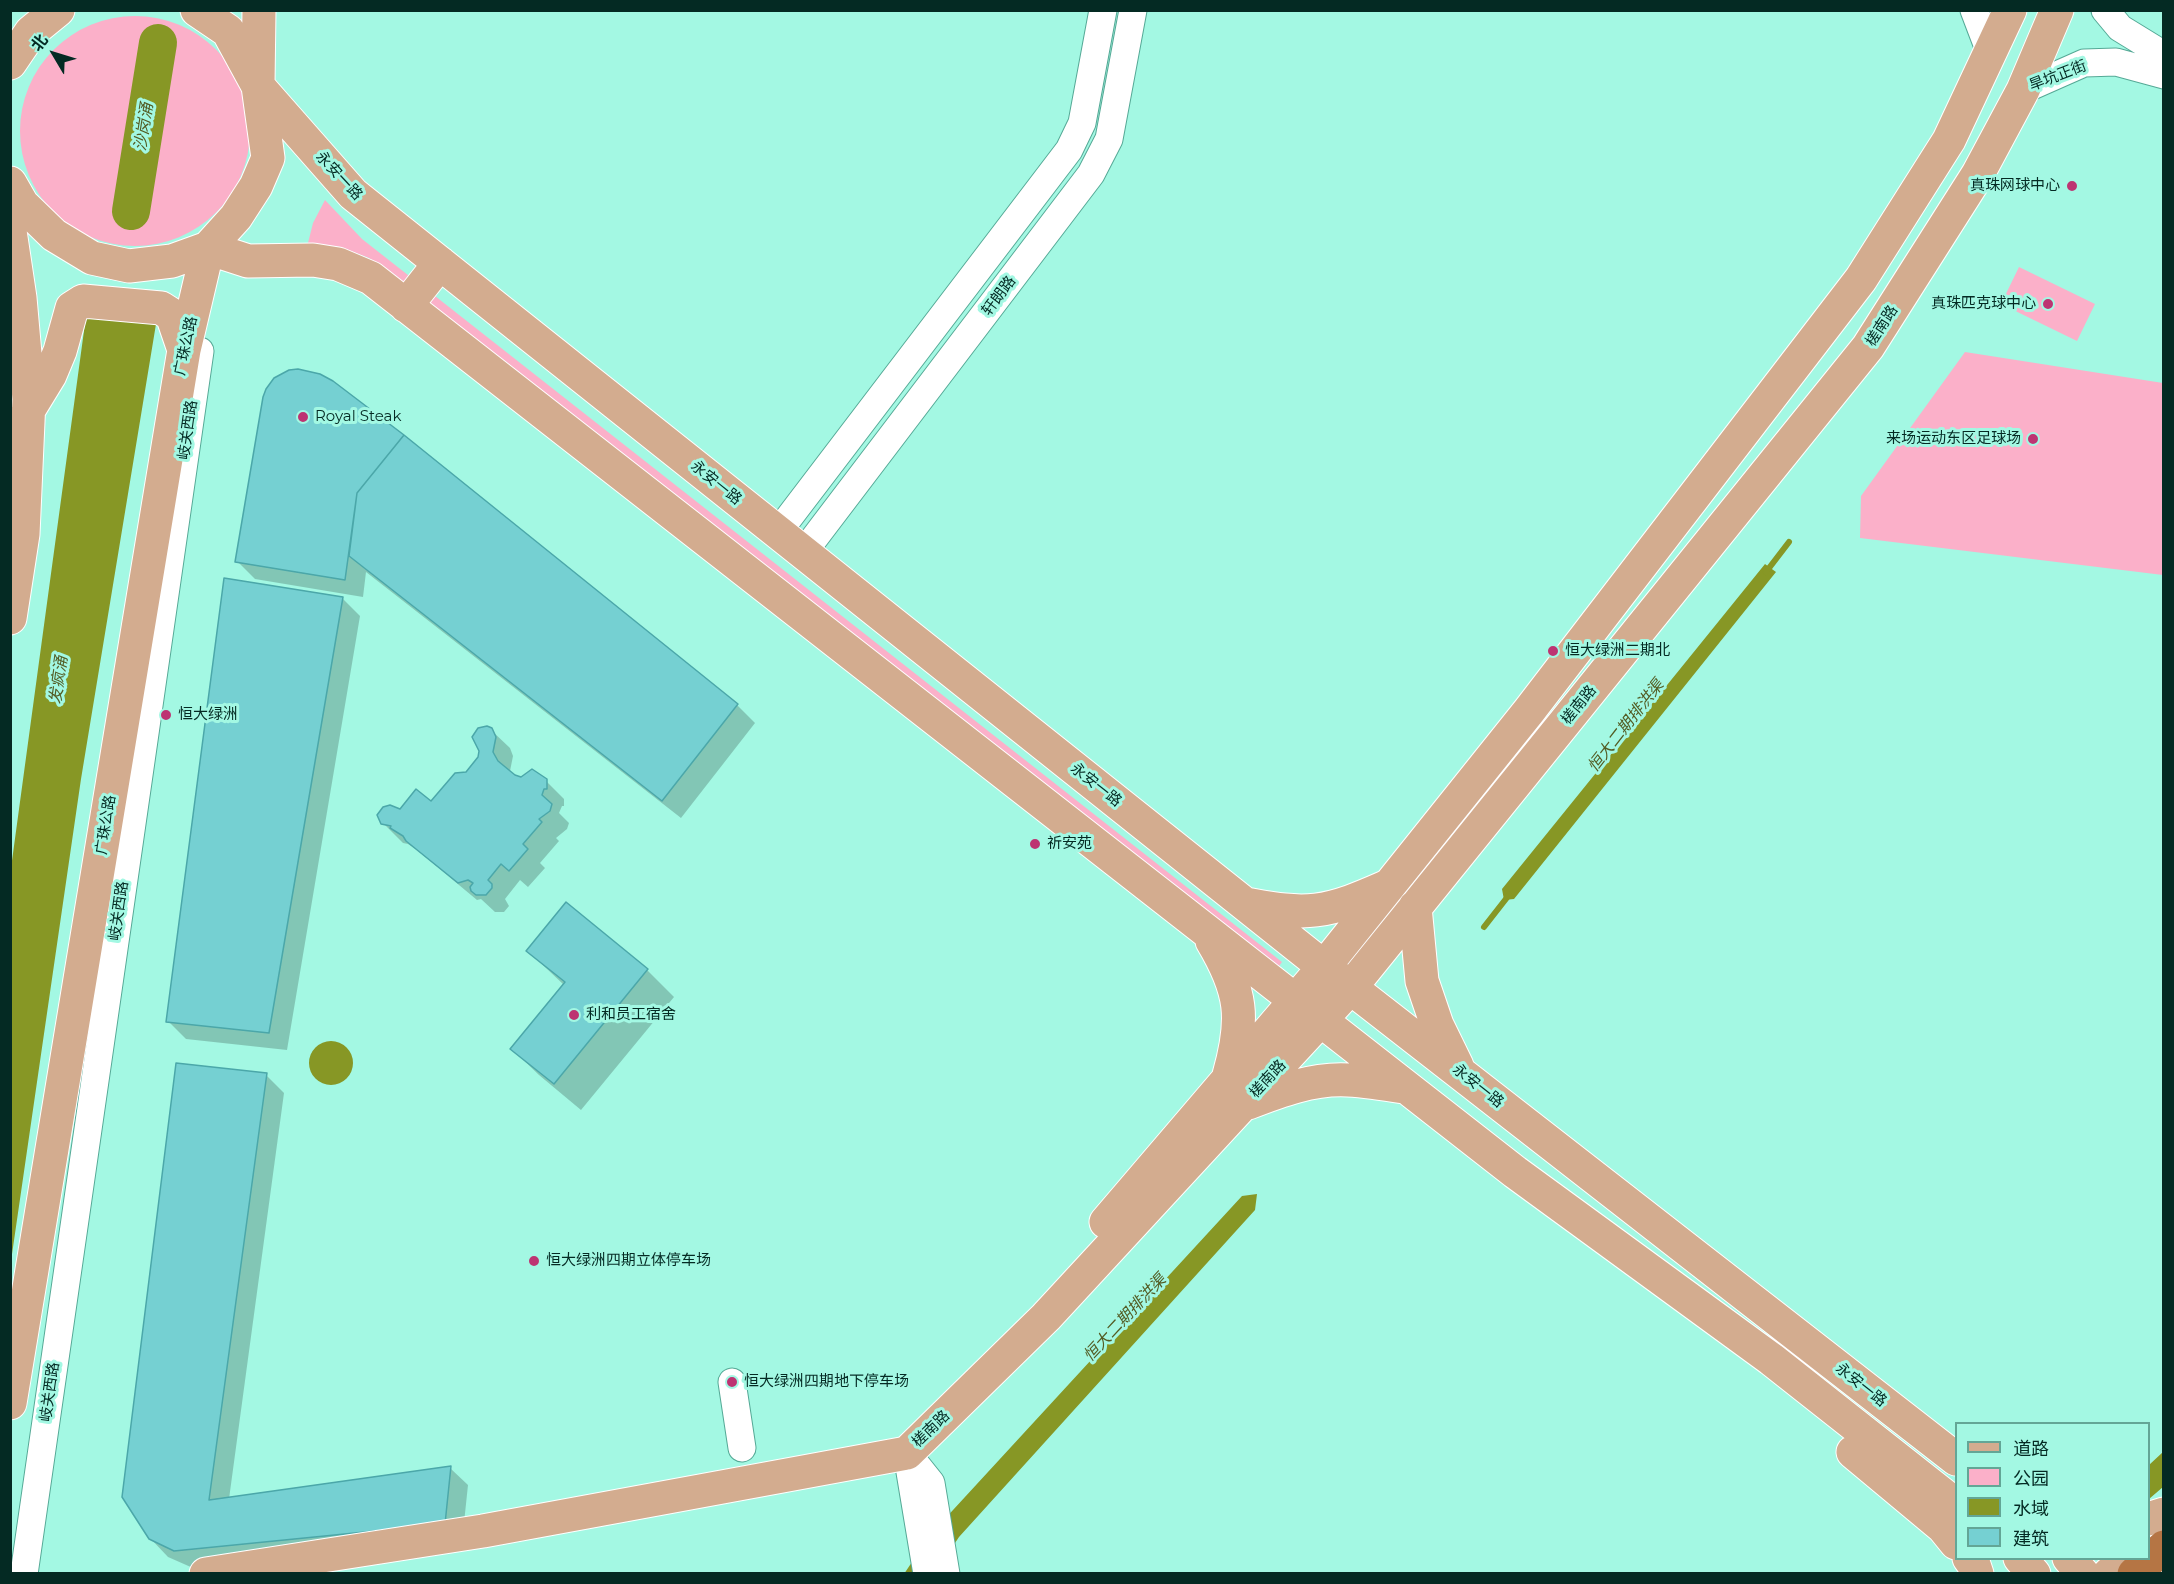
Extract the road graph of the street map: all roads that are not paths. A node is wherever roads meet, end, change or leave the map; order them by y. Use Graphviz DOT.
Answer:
graph roads {
  1 [pos="58,10"];
  2 [pos="197,10"];
  3 [pos="259,10"];
  4 [pos="1102,10"];
  5 [pos="1133,10"];
  6 [pos="1974,10"];
  7 [pos="2010,10"];
  8 [pos="2056,10"];
  9 [pos="2105,10"];
  10 [pos="1990,52"];
  11 [pos="2163,56"];
  12 [pos="10,63"];
  13 [pos="2163,75"];
  14 [pos="258,86"];
  15 [pos="2023,90"];
  16 [pos="10,183"];
  17 [pos="10,231"];
  18 [pos="208,248"];
  19 [pos="440,263"];
  20 [pos="406,306"];
  21 [pos="184,350"];
  22 [pos="1798,361"];
  23 [pos="1834,390"];
  24 [pos="28,411"];
  25 [pos="778,532"];
  26 [pos="803,553"];
  27 [pos="10,618"];
  28 [pos="1389,885"];
  29 [pos="1245,904"];
  30 [pos="1415,908"];
  31 [pos="1206,932"];
  32 [pos="1324,967"];
  33 [pos="1351,987"];
  34 [pos="1296,1001"];
  35 [pos="1321,1021"];
  36 [pos="1460,1072"];
  37 [pos="1404,1087"];
  38 [pos="1235,1093"];
  39 [pos="1515,1172"];
  40 [pos="1624,1200"];
  41 [pos="732,1382"];
  42 [pos="10,1403"];
  43 [pos="1955,1430"];
  44 [pos="742,1448"];
  45 [pos="907,1453"];
  46 [pos="1955,1459"];
  47 [pos="1955,1503"];
  48 [pos="2163,1529"];
  49 [pos="2150,1539"];
  50 [pos="1955,1542"];
  51 [pos="2163,1547"];
  52 [pos="2150,1559"];
  53 [pos="1970,1560"];
  54 [pos="2022,1560"];
  55 [pos="2071,1560"];
  56 [pos="2126,1560"];
  57 [pos="2149,1560"];
  58 [pos="2163,1566"];
  59 [pos="24,1574"];
  60 [pos="206,1574"];
  61 [pos="927,1574"];
  62 [pos="946,1574"];
  63 [pos="1977,1574"];
  64 [pos="2034,1574"];
  65 [pos="2083,1574"];
  66 [pos="2109,1574"];
  67 [pos="2134,1574"];
  68 [pos="2154,1574"];
  1 -- 12 [label="main road"];
  2 -- 14 [label="main road"];
  3 -- 14 [label="main road"];
  4 -- 25 [label="street"];
  5 -- 26 [label="street, 轩朗路"];
  6 -- 10 [label="street"];
  7 -- 10 [label="main road, 槎南路"];
  8 -- 15 [label="main road, 槎南路"];
  9 -- 11 [label="street"];
  10 -- 22 [label="main road, 槎南路"];
  13 -- 15 [label="street, 旱坑正街"];
  14 -- 18 [label="main road"];
  14 -- 19 [label="main road, 永安一路"];
  15 -- 23 [label="main road, 槎南路"];
  16 -- 18 [label="main road"];
  17 -- 24 [label="main road"];
  18 -- 20 [label="main road"];
  18 -- 21 [label="main road, 广珠公路"];
  18 -- 59 [label="street, 岐关西路"];
  19 -- 20 [label="main road"];
  19 -- 25 [label="main road, 永安一路"];
  20 -- 31 [label="main road"];
  21 -- 24 [label="main road"];
  21 -- 42 [label="main road, 广珠公路"];
  22 -- 23 [label="main road"];
  22 -- 28 [label="main road, 槎南路"];
  23 -- 30 [label="main road, 槎南路"];
  24 -- 27 [label="main road"];
  25 -- 26 [label="main road, 永安一路"];
  26 -- 29 [label="main road, 永安一路"];
  28 -- 29 [label="main road"];
  28 -- 32 [label="main road, 槎南路"];
  29 -- 32 [label="main road, 永安一路"];
  30 -- 33 [label="main road, 槎南路"];
  30 -- 36 [label="main road"];
  31 -- 34 [label="main road"];
  31 -- 38 [label="main road"];
  32 -- 33 [label="main road, 永安一路"];
  32 -- 34 [label="main road, 槎南路"];
  33 -- 35 [label="main road, 槎南路"];
  33 -- 36 [label="main road, 永安一路"];
  34 -- 35 [label="main road"];
  34 -- 38 [label="main road, 槎南路"];
  35 -- 37 [label="main road"];
  35 -- 38 [label="main road, 槎南路"];
  36 -- 40 [label="main road, 永安一路"];
  37 -- 38 [label="main road"];
  37 -- 39 [label="main road"];
  38 -- 45 [label="main road, 槎南路"];
  39 -- 47 [label="main road"];
  39 -- 50 [label="main road"];
  40 -- 43 [label="main road"];
  40 -- 46 [label="main road, 永安一路"];
  41 -- 44 [label="street"];
  45 -- 60 [label="main road"];
  45 -- 61 [label="street"];
  45 -- 62 [label="street"];
  48 -- 49 [label="main road"];
  51 -- 52 [label="highway"];
  53 -- 63 [label="main road"];
  54 -- 64 [label="main road"];
  55 -- 65 [label="main road"];
  56 -- 66 [label="main road"];
  57 -- 67 [label="highway"];
  58 -- 68 [label="highway"];
}
